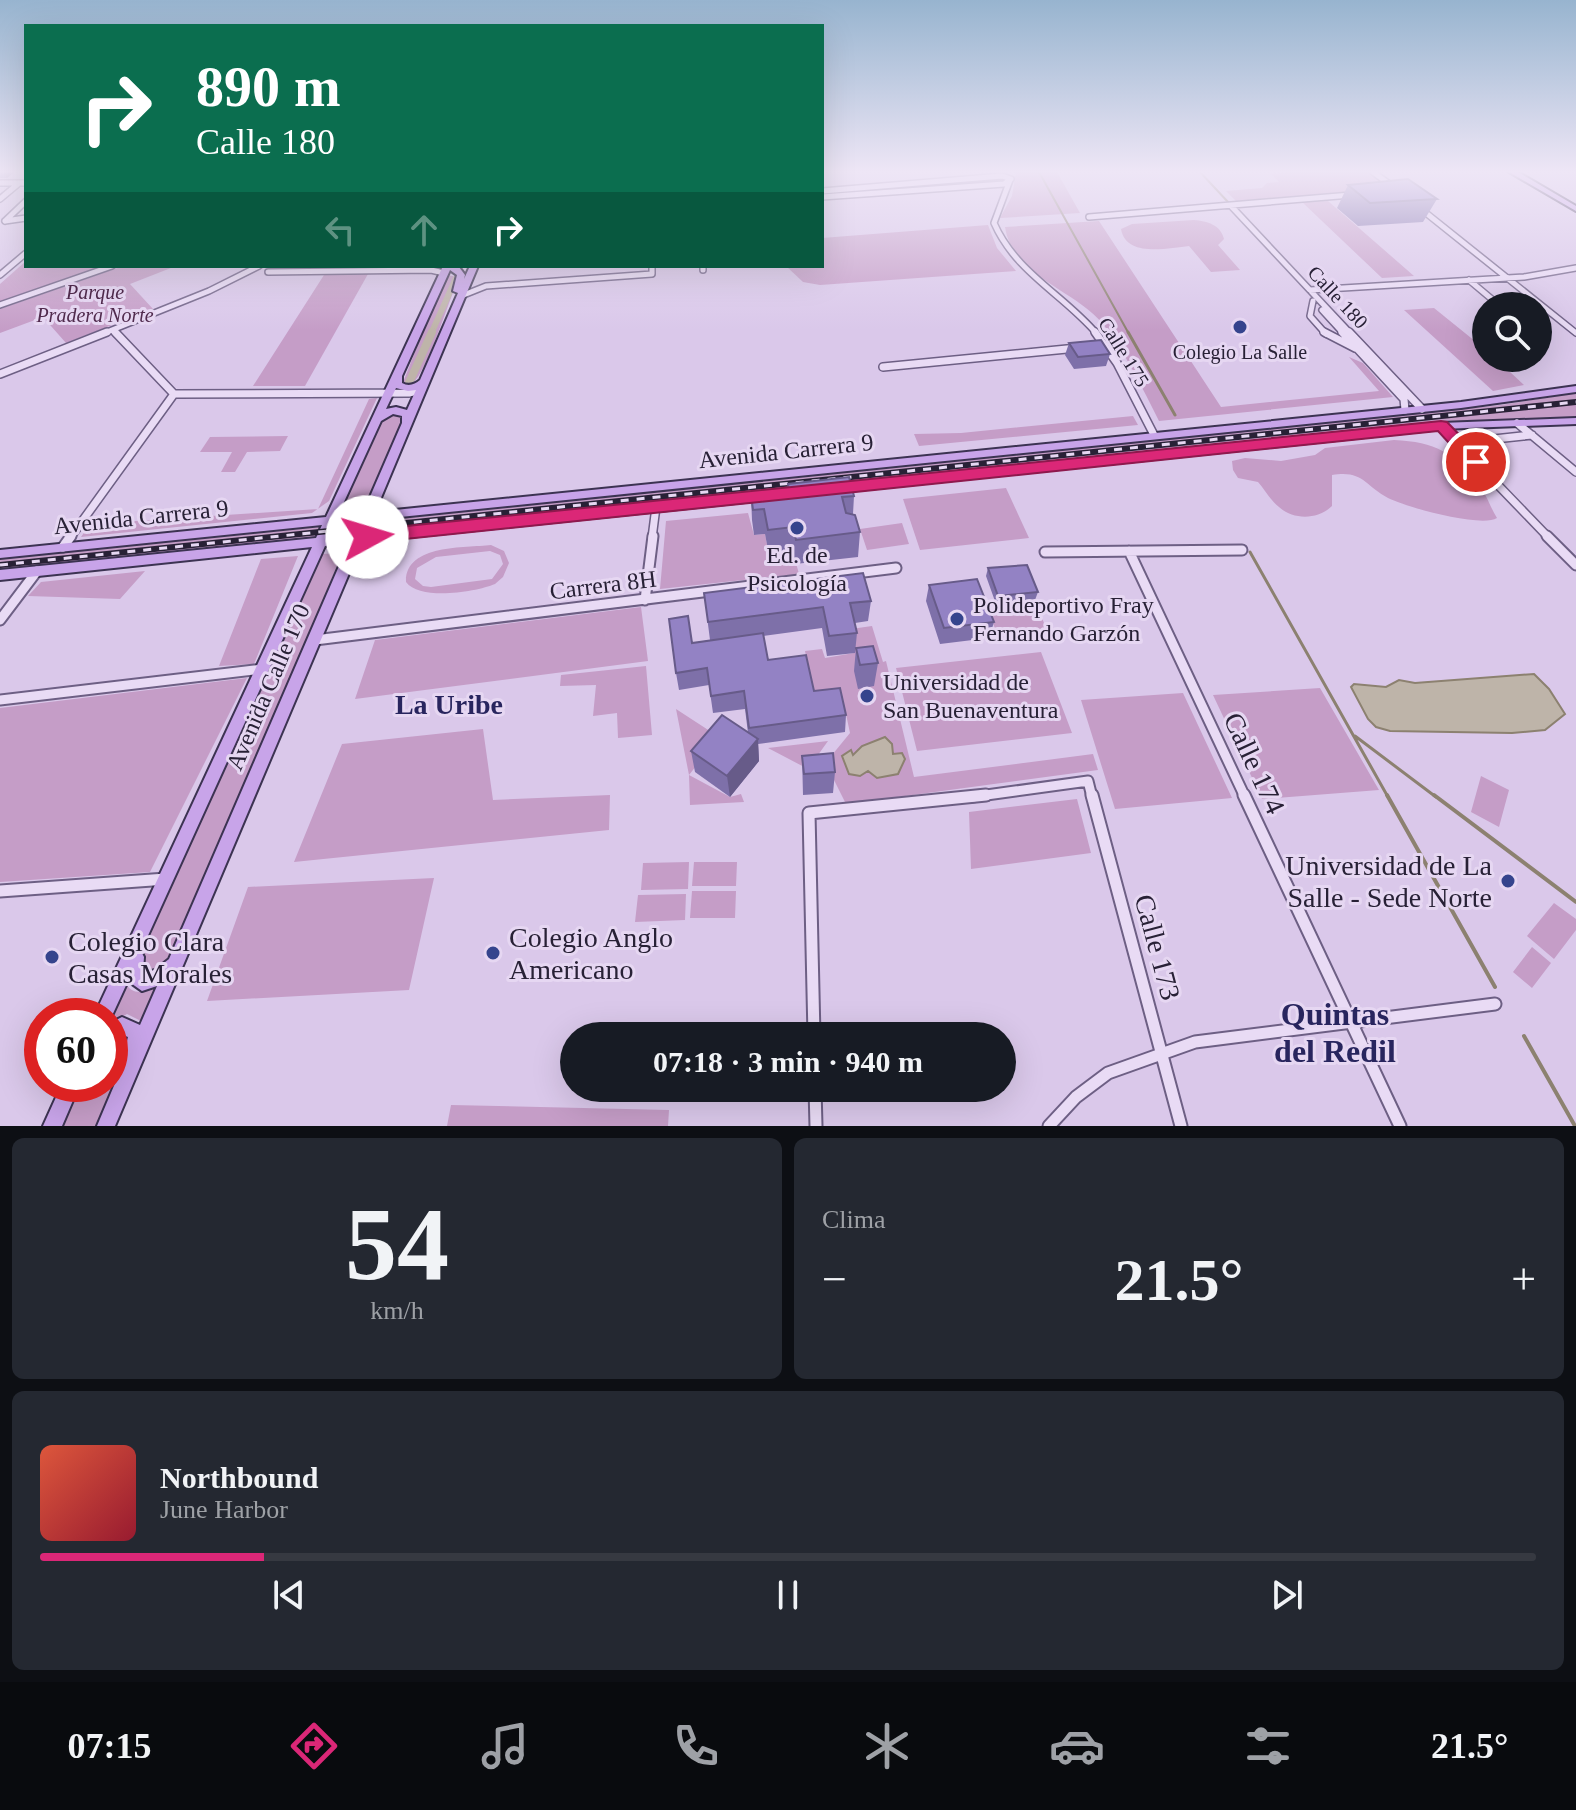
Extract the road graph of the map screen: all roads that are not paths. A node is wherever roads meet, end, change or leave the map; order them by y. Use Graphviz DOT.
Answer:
graph roads {
  1 [pos="995,225"];
  2 [pos="1245,225"];
  3 [pos="1246,225"];
  4 [pos="1445,225"];
  5 [pos="24,255"];
  6 [pos="1576,265"];
  7 [pos="106,268"];
  8 [pos="265,268"];
  9 [pos="446,268"];
  10 [pos="473,268"];
  11 [pos="652,268"];
  12 [pos="0,275"];
  13 [pos="1510,276"];
  14 [pos="469,278"];
  15 [pos="1468,279"];
  16 [pos="486,286"];
  17 [pos="1310,290"];
  18 [pos="1483,292"];
  19 [pos="461,296"];
  20 [pos="1313,301"];
  21 [pos="0,305"];
  22 [pos="1574,325"];
  23 [pos="447,329"];
  24 [pos="113,330"];
  25 [pos="1576,333"];
  26 [pos="1105,345"];
  27 [pos="1359,350"];
  28 [pos="883,367"];
  29 [pos="0,374"];
  30 [pos="397,376"];
  31 [pos="423,385"];
  32 [pos="1576,389"];
  33 [pos="389,393"];
  34 [pos="174,394"];
  35 [pos="1422,409"];
  36 [pos="1405,410"];
  37 [pos="1576,421"];
  38 [pos="407,423"];
  39 [pos="1517,423"];
  40 [pos="374,426"];
  41 [pos="1441,426"];
  42 [pos="1154,435"];
  43 [pos="1532,435"];
  44 [pos="1457,443"];
  45 [pos="1576,472"];
  46 [pos="827,489"];
  47 [pos="784,494"];
  48 [pos="376,495"];
  49 [pos="656,507"];
  50 [pos="400,512"];
  51 [pos="368,515"];
  52 [pos="331,519"];
  53 [pos="392,534"];
  54 [pos="358,538"];
  55 [pos="321,542"];
  56 [pos="63,547"];
  57 [pos="1242,550"];
  58 [pos="1129,551"];
  59 [pos="1045,552"];
  60 [pos="0,554"];
  61 [pos="1574,560"];
  62 [pos="347,562"];
  63 [pos="896,568"];
  64 [pos="37,571"];
  65 [pos="0,575"];
  66 [pos="645,600"];
  67 [pos="0,620"];
  68 [pos="315,640"];
  69 [pos="263,669"];
  70 [pos="0,700"];
  71 [pos="166,879"];
  72 [pos="0,891"];
  73 [pos="154,905"];
  74 [pos="180,955"];
  75 [pos="111,998"];
  76 [pos="1495,1004"];
  77 [pos="814,1022"];
  78 [pos="1351,1022"];
  79 [pos="128,1026"];
  80 [pos="1161,1051"];
  81 [pos="128,1062"];
  82 [pos="63,1102"];
  83 [pos="114,1102"];
  84 [pos="815,1102"];
  85 [pos="107,1123"];
  86 [pos="52,1126"];
  87 [pos="816,1126"];
  88 [pos="1049,1126"];
  89 [pos="1181,1126"];
  90 [pos="1400,1126"];
  1 -- 26 [label="street, Calle 175"];
  2 -- 20 [label="street, Calle 180"];
  3 -- 17 [label="street, Calle 180"];
  4 -- 13 [label="street"];
  5 -- 12 [label="street"];
  6 -- 13 [label="street"];
  7 -- 21 [label="street"];
  8 -- 9 [label="street"];
  8 -- 24 [label="street"];
  9 -- 23 [label="main road"];
  9 -- 30 [label="main road, Avenida Calle 170"];
  10 -- 14 [label="main road, Avenida Calle 170"];
  11 -- 16 [label="street"];
  13 -- 15 [label="street"];
  13 -- 22 [label="street"];
  14 -- 16 [label="street"];
  14 -- 19 [label="main road, Avenida Calle 170"];
  15 -- 17 [label="street"];
  15 -- 18 [label="street"];
  16 -- 19 [label="street"];
  17 -- 35 [label="street, Calle 180"];
  19 -- 23 [label="main road, Avenida Calle 170"];
  20 -- 27 [label="street, Calle 180"];
  20 -- 27 [label="street"];
  22 -- 25 [label="street"];
  23 -- 31 [label="main road, Avenida Calle 170"];
  24 -- 29 [label="street"];
  24 -- 34 [label="street"];
  26 -- 28 [label="street"];
  26 -- 42 [label="street, Calle 175"];
  27 -- 36 [label="street, Calle 180"];
  30 -- 31 [label="main road"];
  30 -- 33 [label="main road, Avenida Calle 170"];
  31 -- 33 [label="street"];
  31 -- 38 [label="main road, Avenida Calle 170"];
  32 -- 35 [label="main road, Avenida Carrera 9"];
  33 -- 34 [label="street"];
  33 -- 40 [label="main road, Avenida Calle 170"];
  34 -- 56 [label="street"];
  35 -- 36 [label="main road, Avenida Carrera 9"];
  36 -- 42 [label="main road, Avenida Carrera 9"];
  37 -- 39 [label="main road, Avenida Carrera 9"];
  38 -- 40 [label="main road"];
  38 -- 48 [label="main road, Avenida Calle 170"];
  39 -- 41 [label="main road, Avenida Carrera 9"];
  39 -- 43 [label="street"];
  40 -- 52 [label="main road, Avenida Calle 170"];
  41 -- 44 [label="street"];
  41 -- 46 [label="main road, Avenida Carrera 9"];
  42 -- 50 [label="main road, Avenida Carrera 9"];
  43 -- 44 [label="street"];
  43 -- 45 [label="street"];
  44 -- 61 [label="street"];
  47 -- 49 [label="main road, Avenida Carrera 9"];
  48 -- 50 [label="main road"];
  48 -- 51 [label="main road, Avenida Calle 170"];
  49 -- 53 [label="main road, Avenida Carrera 9"];
  49 -- 66 [label="street"];
  50 -- 51 [label="main road, Avenida Carrera 9"];
  51 -- 52 [label="main road, Avenida Carrera 9"];
  51 -- 54 [label="main road, Avenida Calle 170"];
  52 -- 55 [label="main road, Avenida Calle 170"];
  52 -- 56 [label="main road, Avenida Carrera 9"];
  53 -- 54 [label="main road, Avenida Carrera 9"];
  53 -- 62 [label="main road"];
  54 -- 55 [label="main road, Avenida Carrera 9"];
  54 -- 62 [label="main road, Avenida Calle 170"];
  55 -- 64 [label="main road, Avenida Carrera 9"];
  55 -- 69 [label="main road, Avenida Calle 170"];
  56 -- 60 [label="main road, Avenida Carrera 9"];
  57 -- 58 [label="street"];
  58 -- 59 [label="street"];
  58 -- 78 [label="street, Calle 174"];
  62 -- 68 [label="main road, Avenida Calle 170"];
  63 -- 66 [label="street, Carrera 8H"];
  64 -- 65 [label="main road, Avenida Carrera 9"];
  64 -- 67 [label="street"];
  66 -- 68 [label="street, Carrera 8H"];
  68 -- 74 [label="main road, Avenida Calle 170"];
  69 -- 70 [label="street"];
  69 -- 71 [label="main road, Avenida Calle 170"];
  71 -- 72 [label="street"];
  71 -- 73 [label="main road, Avenida Calle 170"];
  73 -- 74 [label="main road"];
  73 -- 75 [label="main road, Avenida Calle 170"];
  74 -- 85 [label="main road, Avenida Calle 170"];
  76 -- 78 [label="street"];
  77 -- 80 [label="street, Calle 173"];
  78 -- 80 [label="street"];
  78 -- 90 [label="street, Calle 174"];
  79 -- 81 [label="main road"];
  80 -- 88 [label="street"];
  80 -- 89 [label="street, Calle 173"];
  82 -- 86 [label="main road"];
  83 -- 85 [label="main road"];
  84 -- 87 [label="street"];
}
